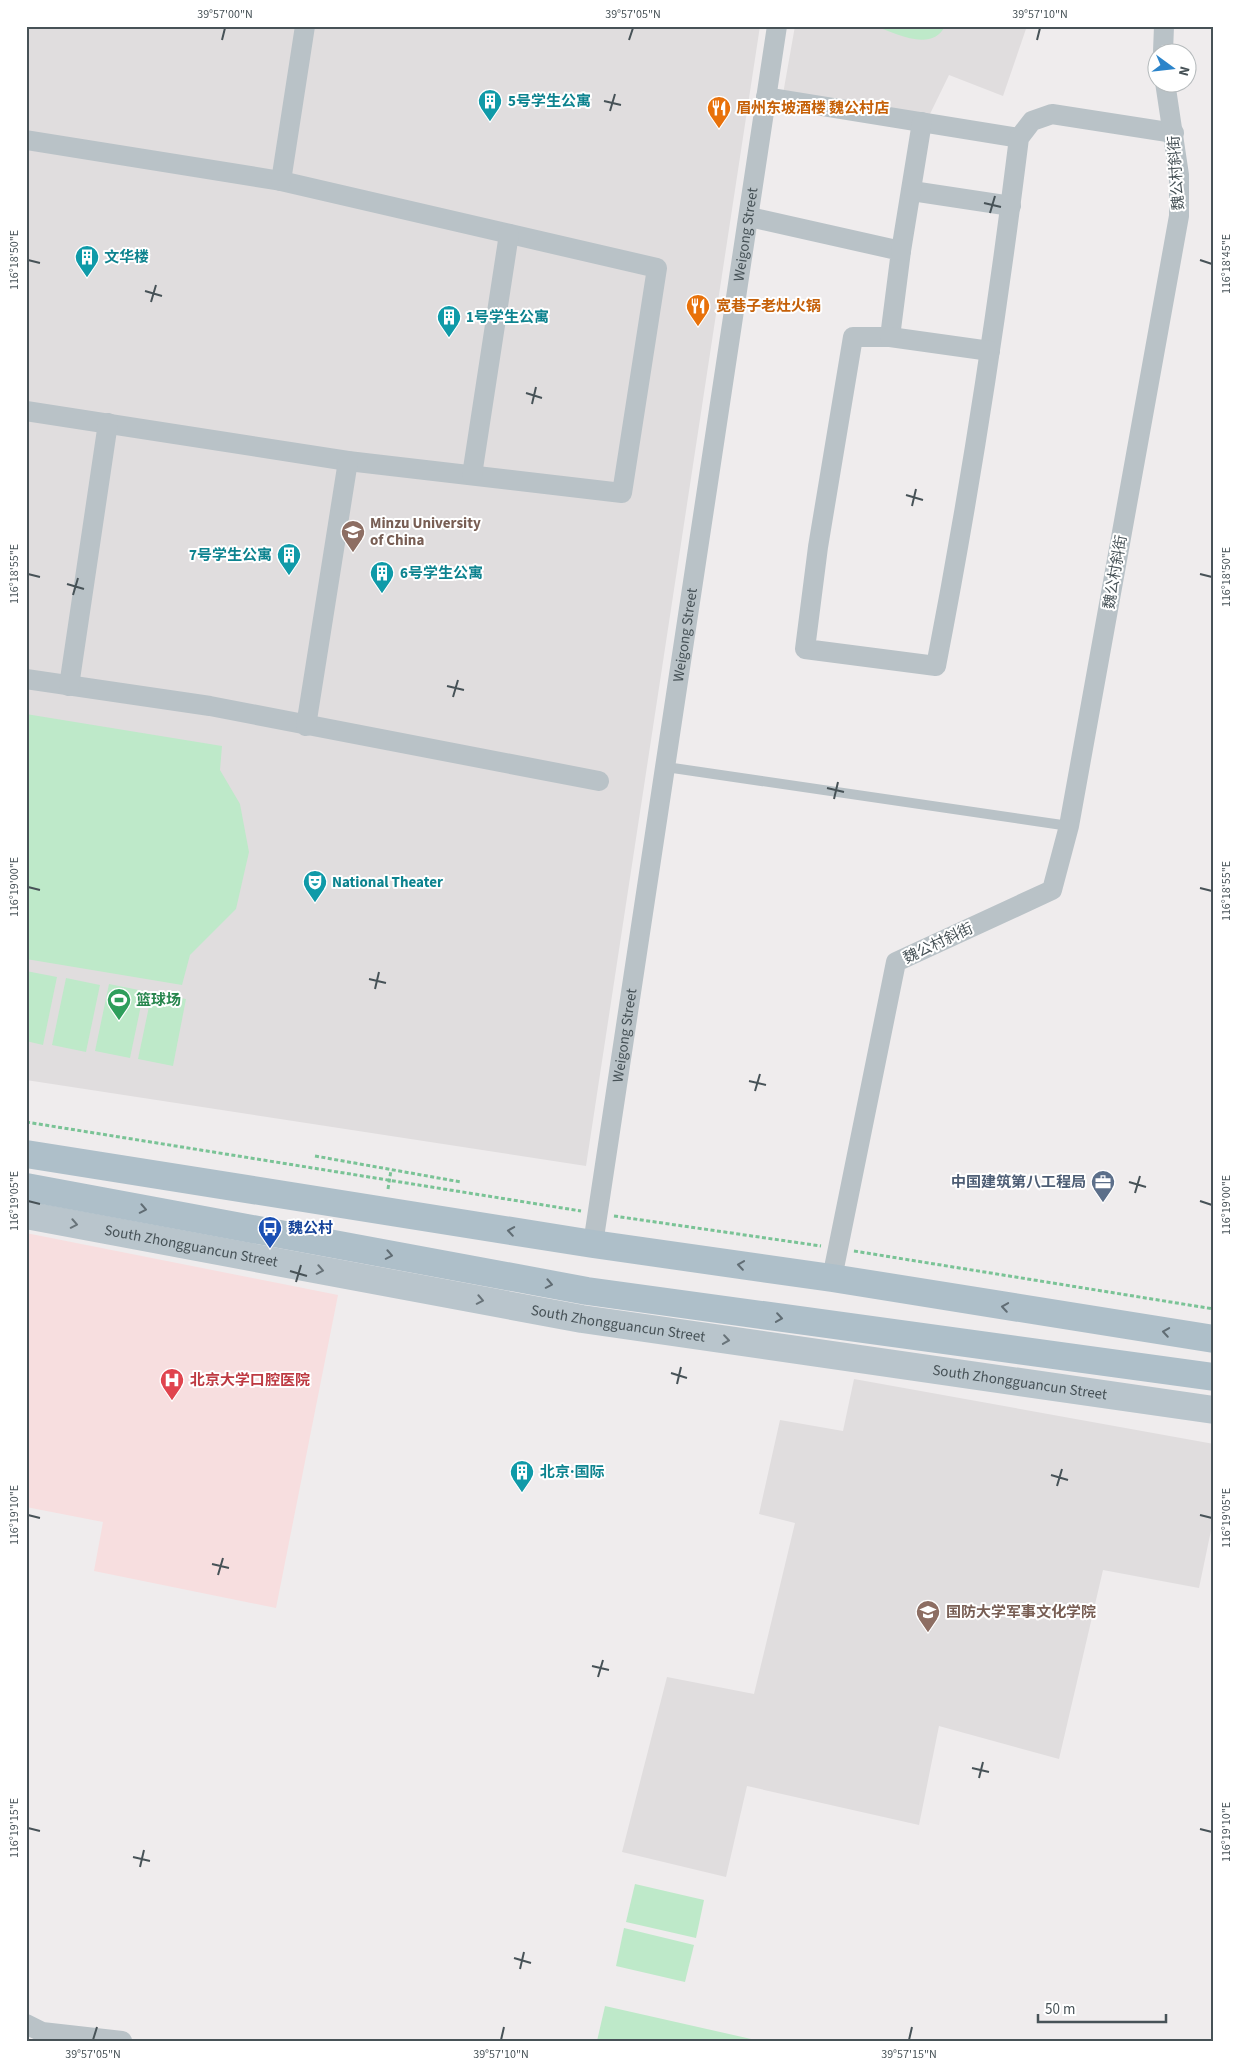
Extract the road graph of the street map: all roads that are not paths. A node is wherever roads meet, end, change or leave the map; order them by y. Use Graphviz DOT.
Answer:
graph roads {
  1 [pos="305,26"];
  2 [pos="777,26"];
  3 [pos="1164,26"];
  4 [pos="1163,42"];
  5 [pos="1167,92"];
  6 [pos="766,97"];
  7 [pos="922,122"];
  8 [pos="1174,133"];
  9 [pos="1019,138"];
  10 [pos="26,140"];
  11 [pos="281,181"];
  12 [pos="912,191"];
  13 [pos="1011,206"];
  14 [pos="750,217"];
  15 [pos="509,234"];
  16 [pos="902,251"];
  17 [pos="890,337"];
  18 [pos="990,351"];
  19 [pos="26,411"];
  20 [pos="108,424"];
  21 [pos="348,461"];
  22 [pos="472,475"];
  23 [pos="26,679"];
  24 [pos="69,686"];
  25 [pos="306,726"];
  26 [pos="666,767"];
  27 [pos="598,781"];
  28 [pos="1070,826"];
  29 [pos="26,1154"];
  30 [pos="26,1187"];
  31 [pos="26,1215"];
  32 [pos="593,1244"];
  33 [pos="832,1278"];
  34 [pos="1214,1339"];
  35 [pos="1214,1377"];
  36 [pos="1214,1410"];
  37 [pos="26,2024"];
  38 [pos="122,2041"];
  1 -- 11 [label="street"];
  2 -- 6 [label="street, Weigong Street"];
  3 -- 4 [label="street"];
  5 -- 8 [label="street, 魏公村斜街"];
  6 -- 7 [label="street"];
  6 -- 14 [label="street, Weigong Street"];
  7 -- 9 [label="street"];
  7 -- 12 [label="street"];
  8 -- 9 [label="street"];
  8 -- 28 [label="street, 魏公村斜街"];
  9 -- 13 [label="street"];
  10 -- 11 [label="street"];
  11 -- 15 [label="street"];
  12 -- 13 [label="street"];
  12 -- 16 [label="street"];
  13 -- 18 [label="street"];
  14 -- 16 [label="street"];
  14 -- 26 [label="street, Weigong Street"];
  15 -- 22 [label="street"];
  15 -- 22 [label="street"];
  16 -- 17 [label="street"];
  17 -- 18 [label="street"];
  17 -- 18 [label="street"];
  19 -- 20 [label="street"];
  20 -- 21 [label="street"];
  20 -- 24 [label="street"];
  21 -- 22 [label="street"];
  21 -- 25 [label="street"];
  23 -- 24 [label="street"];
  24 -- 25 [label="street"];
  25 -- 27 [label="street"];
  26 -- 28 [label="lane"];
  26 -- 32 [label="street, Weigong Street"];
  28 -- 33 [label="street, 魏公村斜街"];
  32 -- 29 [label="main road, one-way"];
  30 -- 35 [label="main road, South Zhongguancun Street, one-way"];
  31 -- 36 [label="street, South Zhongguancun Street, one-way"];
  33 -- 32 [label="main road, one-way"];
  34 -- 33 [label="main road, one-way"];
  37 -- 38 [label="street"];
}
